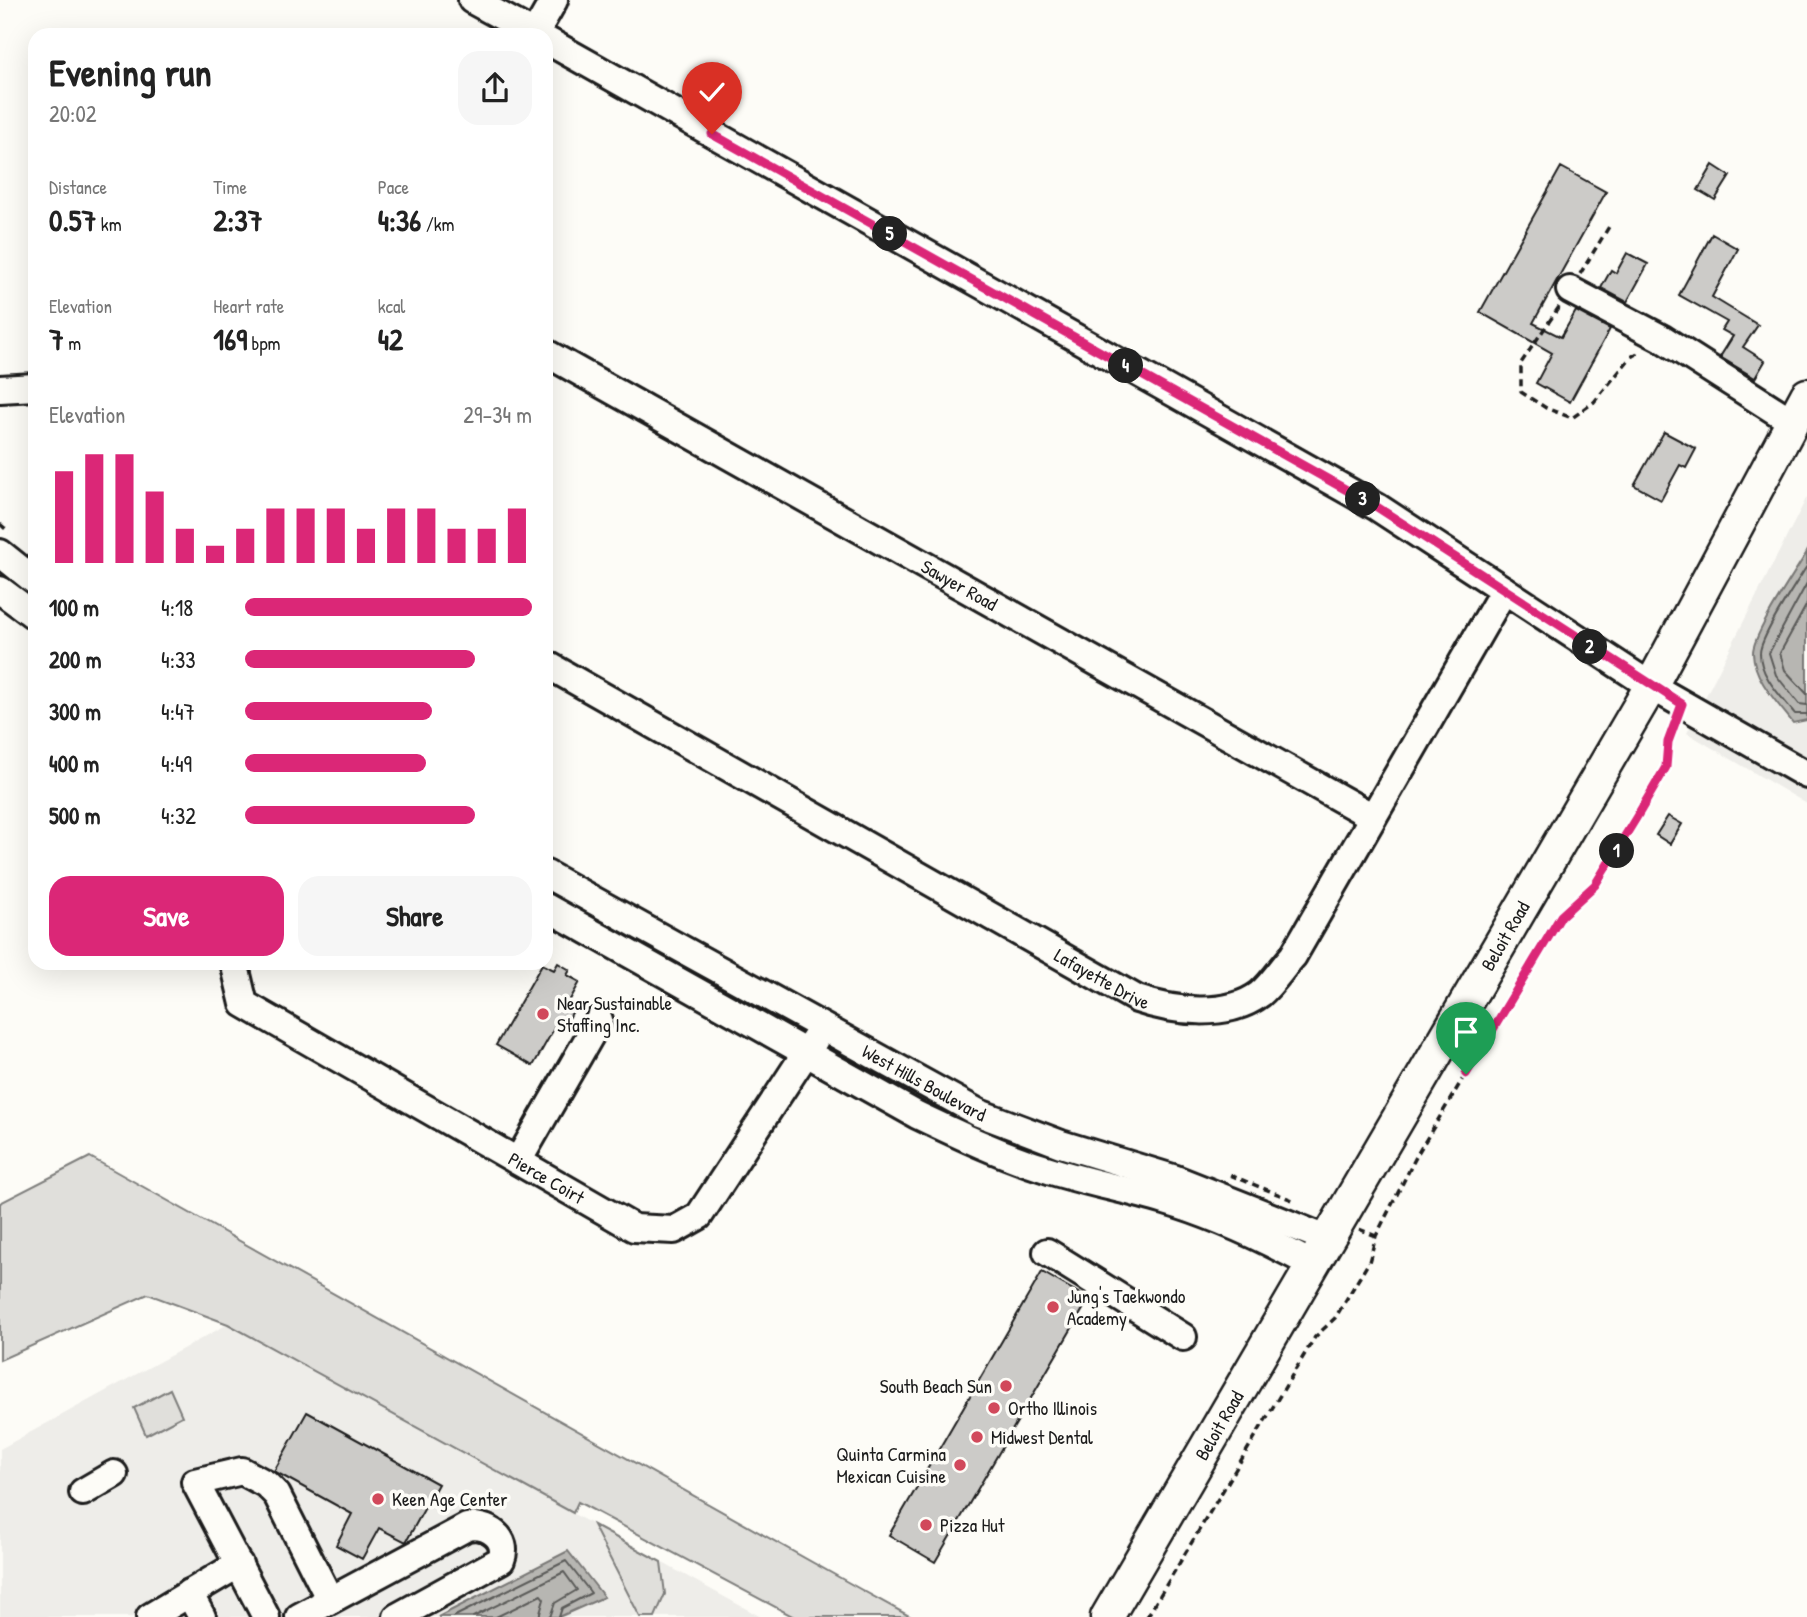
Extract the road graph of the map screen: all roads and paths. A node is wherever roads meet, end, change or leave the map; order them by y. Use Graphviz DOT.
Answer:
graph roads {
  1 [pos="472,0"];
  2 [pos="554,0"];
  3 [pos="522,28"];
  4 [pos="539,28"];
  5 [pos="553,44"];
  6 [pos="1610,225"];
  7 [pos="1570,290"];
  8 [pos="1663,339"];
  9 [pos="553,357"];
  10 [pos="28,387"];
  11 [pos="0,388"];
  12 [pos="1800,408"];
  13 [pos="0,553"];
  14 [pos="28,575"];
  15 [pos="0,590"];
  16 [pos="1504,590"];
  17 [pos="28,611"];
  18 [pos="553,668"];
  19 [pos="1651,686"];
  20 [pos="1682,704"];
  21 [pos="1807,775"];
  22 [pos="1373,817"];
  23 [pos="553,878"];
  24 [pos="553,911"];
  25 [pos="236,970"];
  26 [pos="599,1020"];
  27 [pos="821,1029"];
  28 [pos="806,1052"];
  29 [pos="518,1161"];
  30 [pos="1221,1171"];
  31 [pos="1304,1205"];
  32 [pos="1376,1236"];
  33 [pos="1326,1241"];
  34 [pos="1047,1252"];
  35 [pos="1183,1337"];
  36 [pos="114,1474"];
  37 [pos="83,1492"];
  38 [pos="239,1564"];
  39 [pos="189,1593"];
  40 [pos="317,1610"];
  41 [pos="150,1617"];
  42 [pos="202,1617"];
  43 [pos="266,1617"];
  44 [pos="397,1617"];
  45 [pos="1107,1617"];
  46 [pos="1147,1617"];
  1 -- 3 [label="street"];
  2 -- 4 [label="street"];
  5 -- 16 [label="street"];
  6 -- 7 [label="path"];
  7 -- 8 [label="street"];
  7 -- 8 [label="path"];
  8 -- 12 [label="street"];
  9 -- 22 [label="street, Sawyer Road"];
  10 -- 11 [label="street"];
  12 -- 19 [label="main road, Beloit Road"];
  13 -- 14 [label="street"];
  15 -- 17 [label="street"];
  16 -- 19 [label="street"];
  16 -- 22 [label="street, Lafayette Drive"];
  18 -- 22 [label="street, Lafayette Drive"];
  19 -- 20 [label="street"];
  19 -- 33 [label="main road, Beloit Road"];
  20 -- 21 [label="street"];
  20 -- 32 [label="path"];
  23 -- 27 [label="street, West Hills Boulevard"];
  24 -- 28 [label="street, West Hills Boulevard"];
  25 -- 29 [label="street, Pierce Coirt"];
  26 -- 29 [label="street"];
  27 -- 28 [label="street, Pierce Coirt"];
  27 -- 33 [label="street, West Hills Boulevard"];
  28 -- 29 [label="street, Pierce Coirt"];
  28 -- 33 [label="street, West Hills Boulevard"];
  30 -- 31 [label="path"];
  32 -- 33 [label="path"];
  32 -- 46 [label="path"];
  33 -- 45 [label="main road, Beloit Road"];
  34 -- 35 [label="street"];
  36 -- 37 [label="street"];
  38 -- 39 [label="street"];
  38 -- 40 [label="street"];
  38 -- 43 [label="street"];
  39 -- 41 [label="street"];
  39 -- 42 [label="street"];
  40 -- 44 [label="street"];
}
